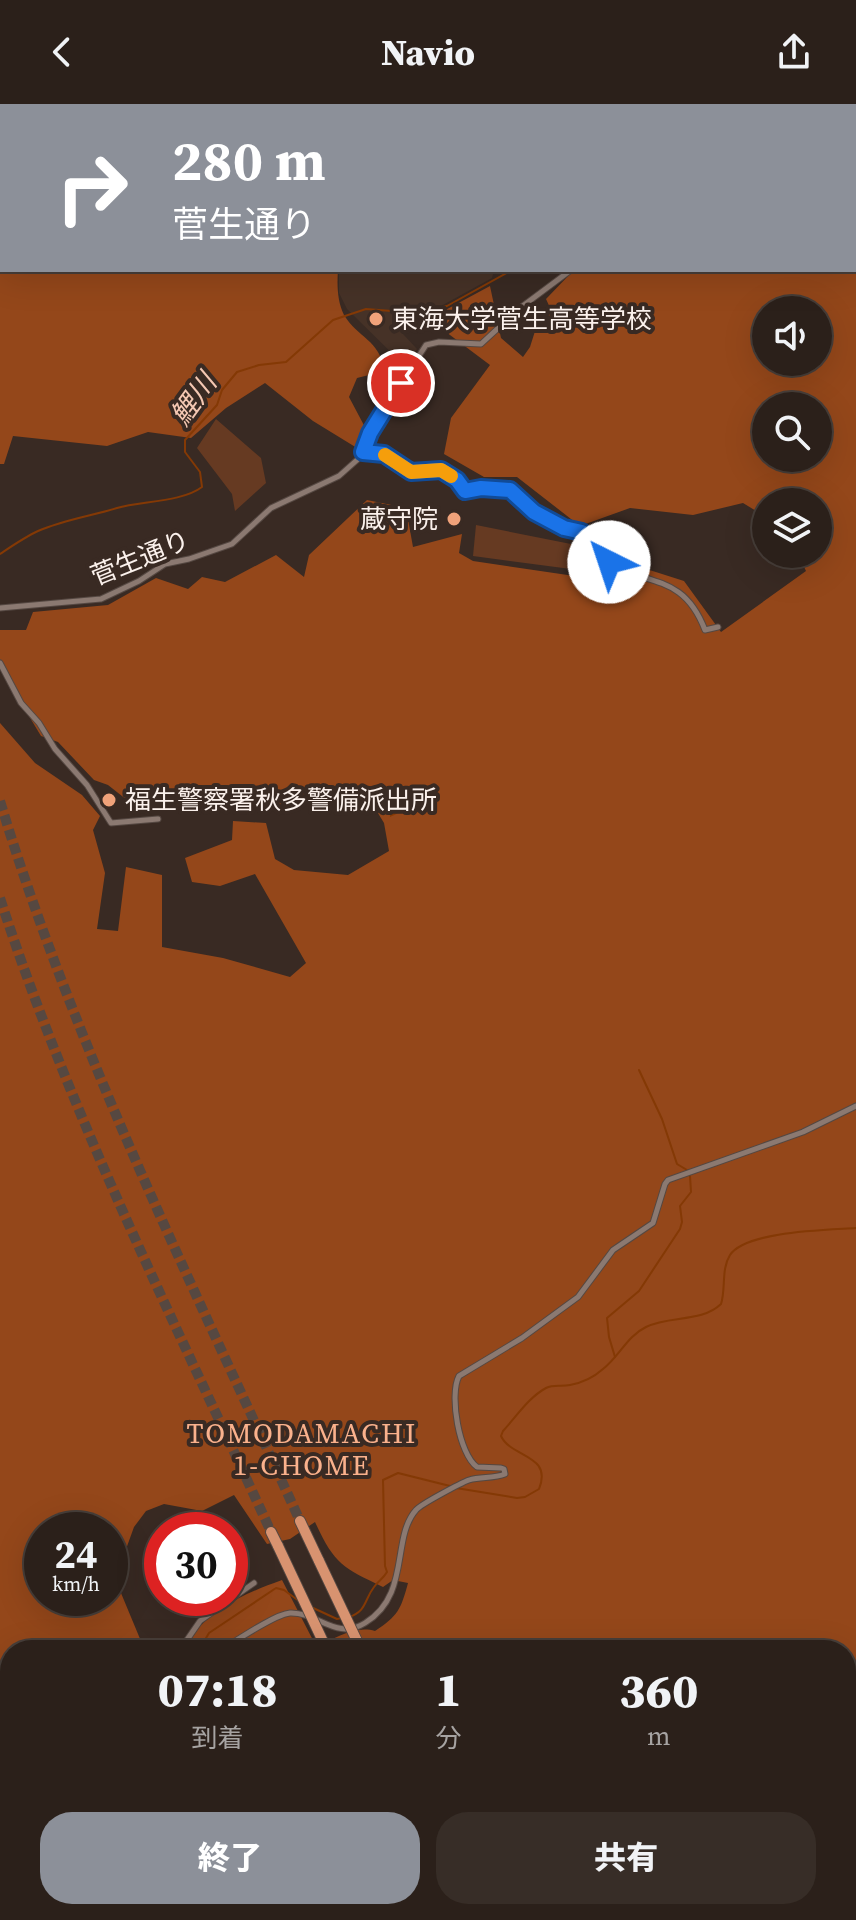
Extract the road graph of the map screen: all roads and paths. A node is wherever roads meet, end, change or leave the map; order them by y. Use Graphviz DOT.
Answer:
graph roads {
  1 [pos="568,272"];
  2 [pos="363,452"];
  3 [pos="0,608"];
  4 [pos="718,627"];
  5 [pos="0,663"];
  6 [pos="158,819"];
  7 [pos="856,1106"];
  8 [pos="300,1521"];
  9 [pos="271,1532"];
  10 [pos="254,1583"];
  11 [pos="187,1640"];
  12 [pos="238,1640"];
  13 [pos="322,1640"];
  14 [pos="356,1640"];
  1 -- 2 [label="street, 菅生通り"];
  2 -- 3 [label="street, 菅生通り"];
  2 -- 4 [label="street"];
  5 -- 6 [label="street"];
  7 -- 12 [label="street"];
  8 -- 14 [label="highway, bridge"];
  9 -- 13 [label="highway, bridge"];
  10 -- 11 [label="street"];
}
